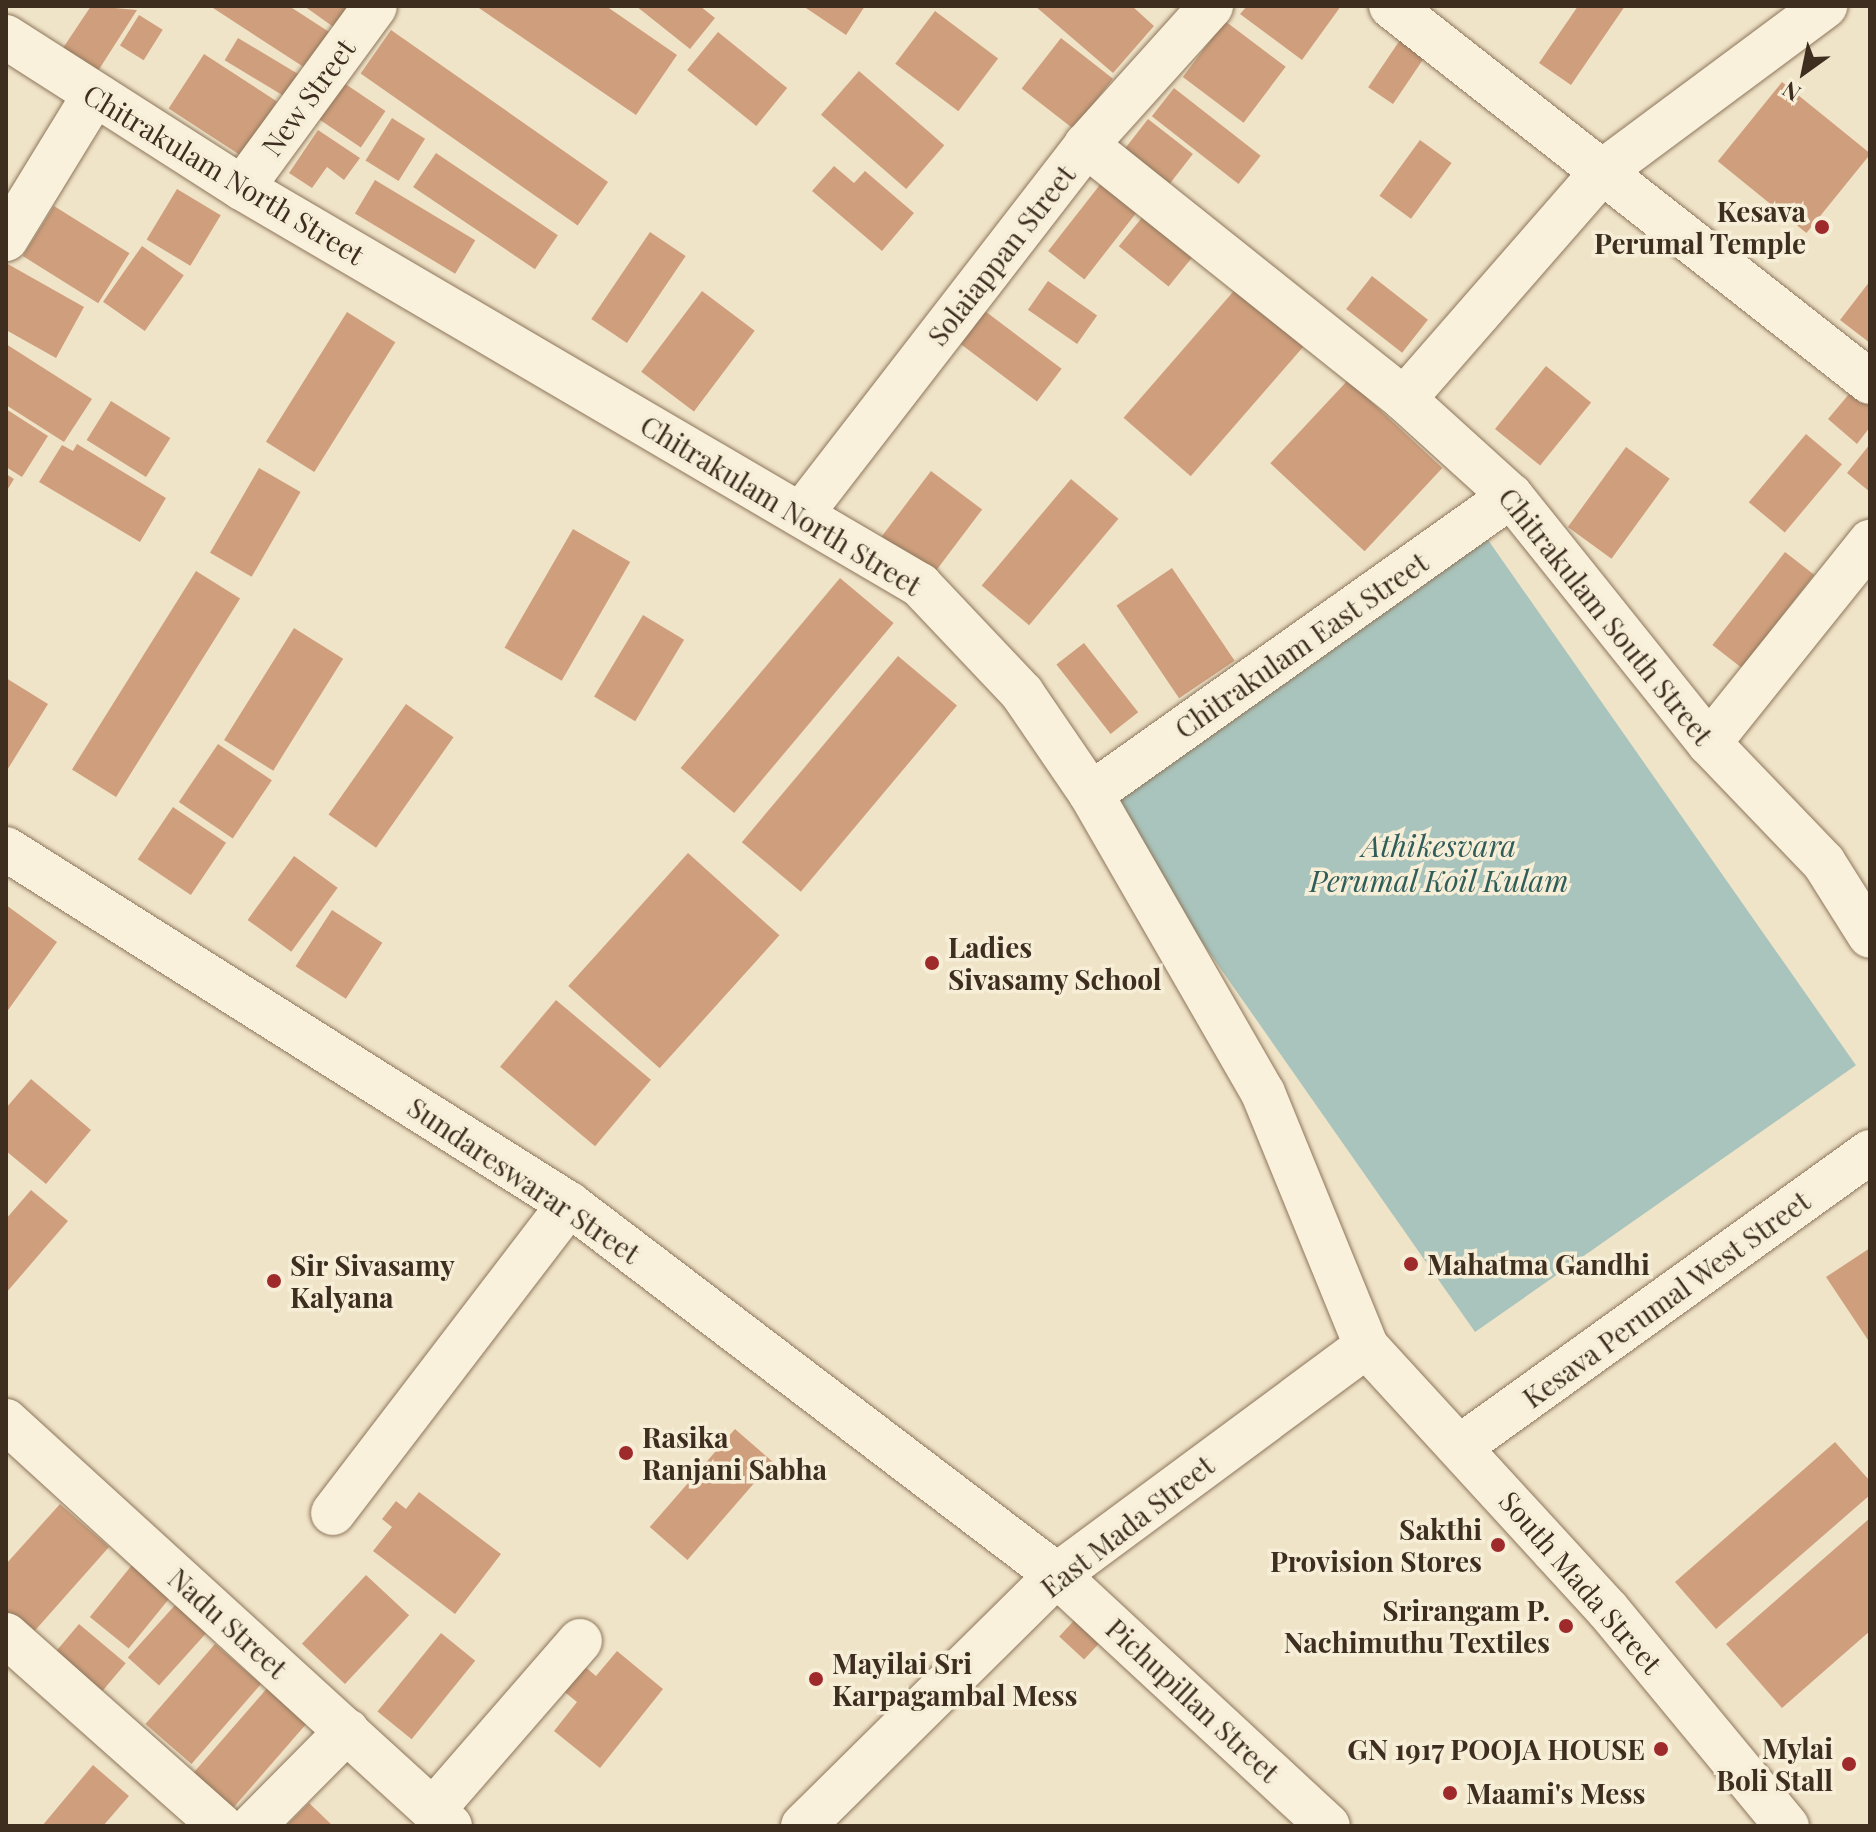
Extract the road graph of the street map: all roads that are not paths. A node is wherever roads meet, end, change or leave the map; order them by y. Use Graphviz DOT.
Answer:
graph roads {
  1 [pos="375,6"];
  2 [pos="1211,6"];
  3 [pos="1391,6"];
  4 [pos="1825,6"];
  5 [pos="6,37"];
  6 [pos="93,97"];
  7 [pos="1086,145"];
  8 [pos="1603,171"];
  9 [pos="242,188"];
  10 [pos="6,239"];
  11 [pos="1870,382"];
  12 [pos="1404,399"];
  13 [pos="1511,496"];
  14 [pos="802,513"];
  15 [pos="1870,542"];
  16 [pos="1709,743"];
  17 [pos="1091,794"];
  18 [pos="6,849"];
  19 [pos="1870,936"];
  20 [pos="1870,1152"];
  21 [pos="569,1204"];
  22 [pos="1366,1346"];
  23 [pos="6,1421"];
  24 [pos="1461,1446"];
  25 [pos="333,1513"];
  26 [pos="1057,1575"];
  27 [pos="6,1635"];
  28 [pos="580,1641"];
  29 [pos="347,1731"];
  30 [pos="442,1818"];
  31 [pos="221,1826"];
  32 [pos="253,1826"];
  33 [pos="803,1826"];
  34 [pos="1328,1826"];
  35 [pos="1787,1826"];
  1 -- 9 [label="street, New Street"];
  2 -- 7 [label="street, Solaiappan Street"];
  3 -- 8 [label="street"];
  4 -- 8 [label="street"];
  5 -- 6 [label="street, Chitrakulam North Street"];
  6 -- 9 [label="street, Chitrakulam North Street"];
  6 -- 10 [label="street"];
  7 -- 12 [label="street, Chitrakulam South Street"];
  7 -- 14 [label="street, Solaiappan Street"];
  8 -- 11 [label="street"];
  8 -- 12 [label="street"];
  9 -- 14 [label="street, Chitrakulam North Street"];
  12 -- 13 [label="street, Chitrakulam South Street"];
  13 -- 16 [label="street, Chitrakulam South Street"];
  13 -- 17 [label="street, Chitrakulam East Street"];
  14 -- 17 [label="street, Chitrakulam North Street"];
  15 -- 16 [label="street"];
  16 -- 19 [label="street, Chitrakulam South Street"];
  17 -- 22 [label="street, Chitrakulam North Street"];
  18 -- 21 [label="street, Sundareswarar Street"];
  20 -- 24 [label="street, Kesava Perumal West Street"];
  21 -- 25 [label="street"];
  21 -- 26 [label="street, Sundareswarar Street"];
  22 -- 24 [label="street, South Mada Street"];
  22 -- 26 [label="street, East Mada Street"];
  23 -- 29 [label="street, Nadu Street"];
  24 -- 35 [label="street, South Mada Street"];
  26 -- 33 [label="street, East Mada Street"];
  26 -- 34 [label="street, Pichupillan Street"];
  27 -- 31 [label="street"];
  28 -- 30 [label="street"];
  29 -- 30 [label="street, Nadu Street"];
  29 -- 32 [label="street"];
}
